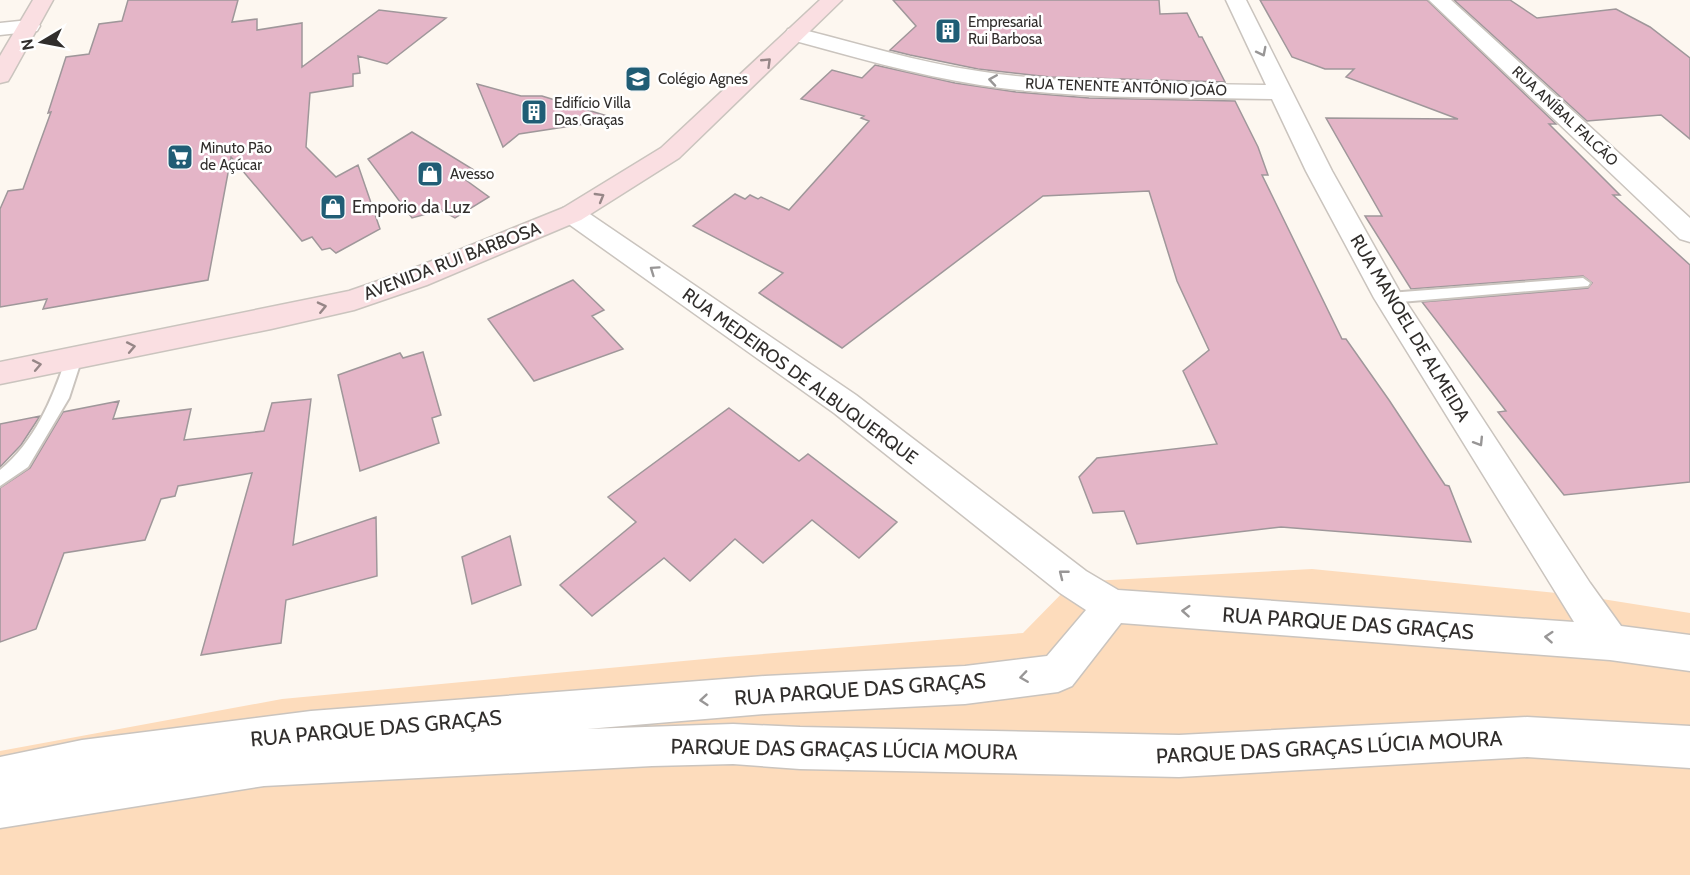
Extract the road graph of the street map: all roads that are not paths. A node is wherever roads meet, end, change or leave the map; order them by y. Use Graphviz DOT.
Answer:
graph roads {
  1 [pos="43,0"];
  2 [pos="832,0"];
  3 [pos="1236,0"];
  4 [pos="1440,0"];
  5 [pos="29,26"];
  6 [pos="0,29"];
  7 [pos="796,34"];
  8 [pos="0,76"];
  9 [pos="1282,92"];
  10 [pos="572,213"];
  11 [pos="1690,233"];
  12 [pos="1583,283"];
  13 [pos="1389,298"];
  14 [pos="74,358"];
  15 [pos="0,373"];
  16 [pos="0,479"];
  17 [pos="1112,606"];
  18 [pos="1610,642"];
  19 [pos="1690,653"];
  20 [pos="1690,747"];
  21 [pos="0,778"];
  22 [pos="0,806"];
  1 -- 5 [label="main road"];
  2 -- 7 [label="main road, AVENIDA RUI BARBOSA"];
  3 -- 9 [label="street, RUA MANOEL DE ALMEIDA, one-way"];
  4 -- 11 [label="street, RUA ANÍBAL FALCÃO"];
  5 -- 6 [label="street"];
  5 -- 8 [label="main road"];
  9 -- 7 [label="street, RUA TENENTE ANTÔNIO JOÃO, one-way"];
  10 -- 7 [label="main road, AVENIDA RUI BARBOSA, one-way"];
  9 -- 13 [label="street, RUA MANOEL DE ALMEIDA"];
  14 -- 10 [label="main road, AVENIDA RUI BARBOSA, one-way"];
  17 -- 10 [label="street, RUA MEDEIROS DE ALBUQUERQUE, one-way"];
  12 -- 13 [label="lane"];
  13 -- 18 [label="street, RUA MANOEL DE ALMEIDA, one-way"];
  15 -- 14 [label="main road, AVENIDA RUI BARBOSA, one-way"];
  14 -- 16 [label="lane"];
  18 -- 17 [label="street, RUA PARQUE DAS GRAÇAS, one-way"];
  17 -- 21 [label="street, RUA PARQUE DAS GRAÇAS, one-way"];
  18 -- 19 [label="street, RUA PARQUE DAS GRAÇAS"];
  20 -- 22 [label="street, PARQUE DAS GRAÇAS LÚCIA MOURA"];
}
